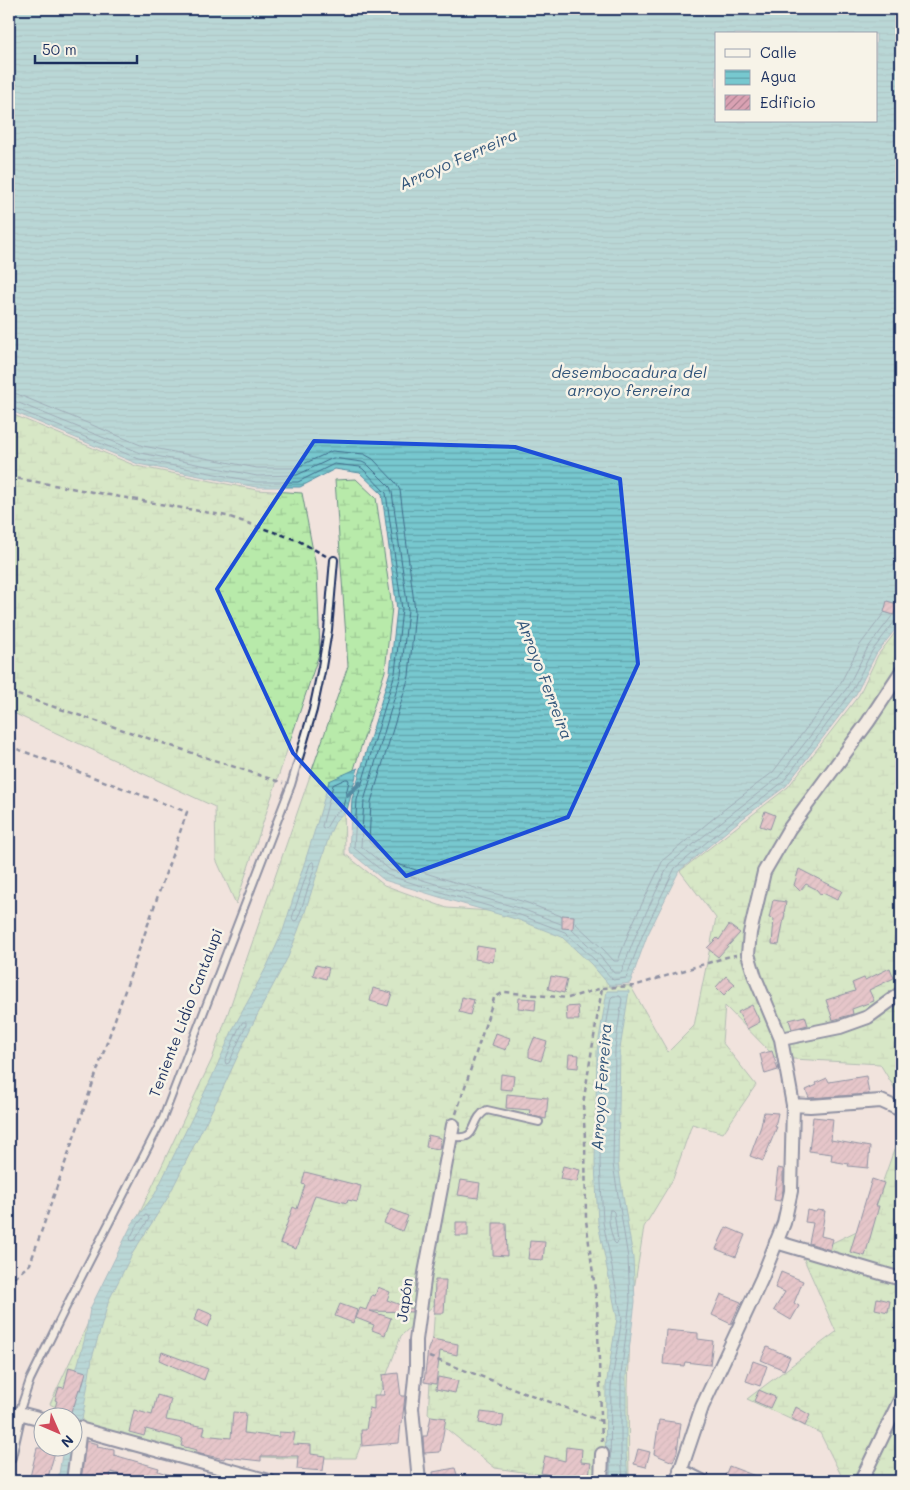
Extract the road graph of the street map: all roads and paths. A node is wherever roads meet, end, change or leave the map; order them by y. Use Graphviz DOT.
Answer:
graph roads {
  1 [pos="9,477"];
  2 [pos="334,560"];
  3 [pos="901,672"];
  4 [pos="9,692"];
  5 [pos="9,746"];
  6 [pos="291,786"];
  7 [pos="748,954"];
  8 [pos="604,988"];
  9 [pos="901,993"];
  10 [pos="781,1039"];
  11 [pos="793,1105"];
  12 [pos="901,1110"];
  13 [pos="539,1122"];
  14 [pos="451,1131"];
  15 [pos="776,1242"];
  16 [pos="901,1279"];
  17 [pos="9,1282"];
  18 [pos="416,1352"];
  19 [pos="901,1398"];
  20 [pos="18,1413"];
  21 [pos="32,1416"];
  22 [pos="601,1421"];
  23 [pos="82,1430"];
  24 [pos="602,1454"];
  25 [pos="9,1457"];
  26 [pos="74,1458"];
  27 [pos="679,1476"];
  28 [pos="255,1479"];
  29 [pos="73,1481"];
  30 [pos="269,1481"];
  31 [pos="419,1481"];
  32 [pos="602,1481"];
  33 [pos="702,1481"];
  34 [pos="861,1481"];
  1 -- 2 [label="path"];
  2 -- 6 [label="lane, Teniente Lidio Cantalupi"];
  3 -- 7 [label="street"];
  4 -- 6 [label="path"];
  5 -- 17 [label="path"];
  6 -- 20 [label="lane, Teniente Lidio Cantalupi"];
  7 -- 8 [label="path"];
  7 -- 10 [label="street"];
  8 -- 14 [label="path"];
  8 -- 22 [label="path"];
  9 -- 10 [label="street"];
  10 -- 11 [label="street"];
  11 -- 12 [label="street"];
  11 -- 15 [label="street"];
  13 -- 14 [label="lane"];
  14 -- 18 [label="street, Japón"];
  15 -- 16 [label="street"];
  15 -- 27 [label="street"];
  18 -- 22 [label="path"];
  18 -- 31 [label="street, Japón"];
  19 -- 34 [label="street"];
  20 -- 21 [label="street"];
  20 -- 25 [label="street, Teniente Lidio Cantalupi"];
  22 -- 24 [label="path"];
  23 -- 28 [label="street"];
  24 -- 32 [label="street"];
  26 -- 29 [label="street"];
  27 -- 33 [label="street"];
  28 -- 30 [label="street"];
}
